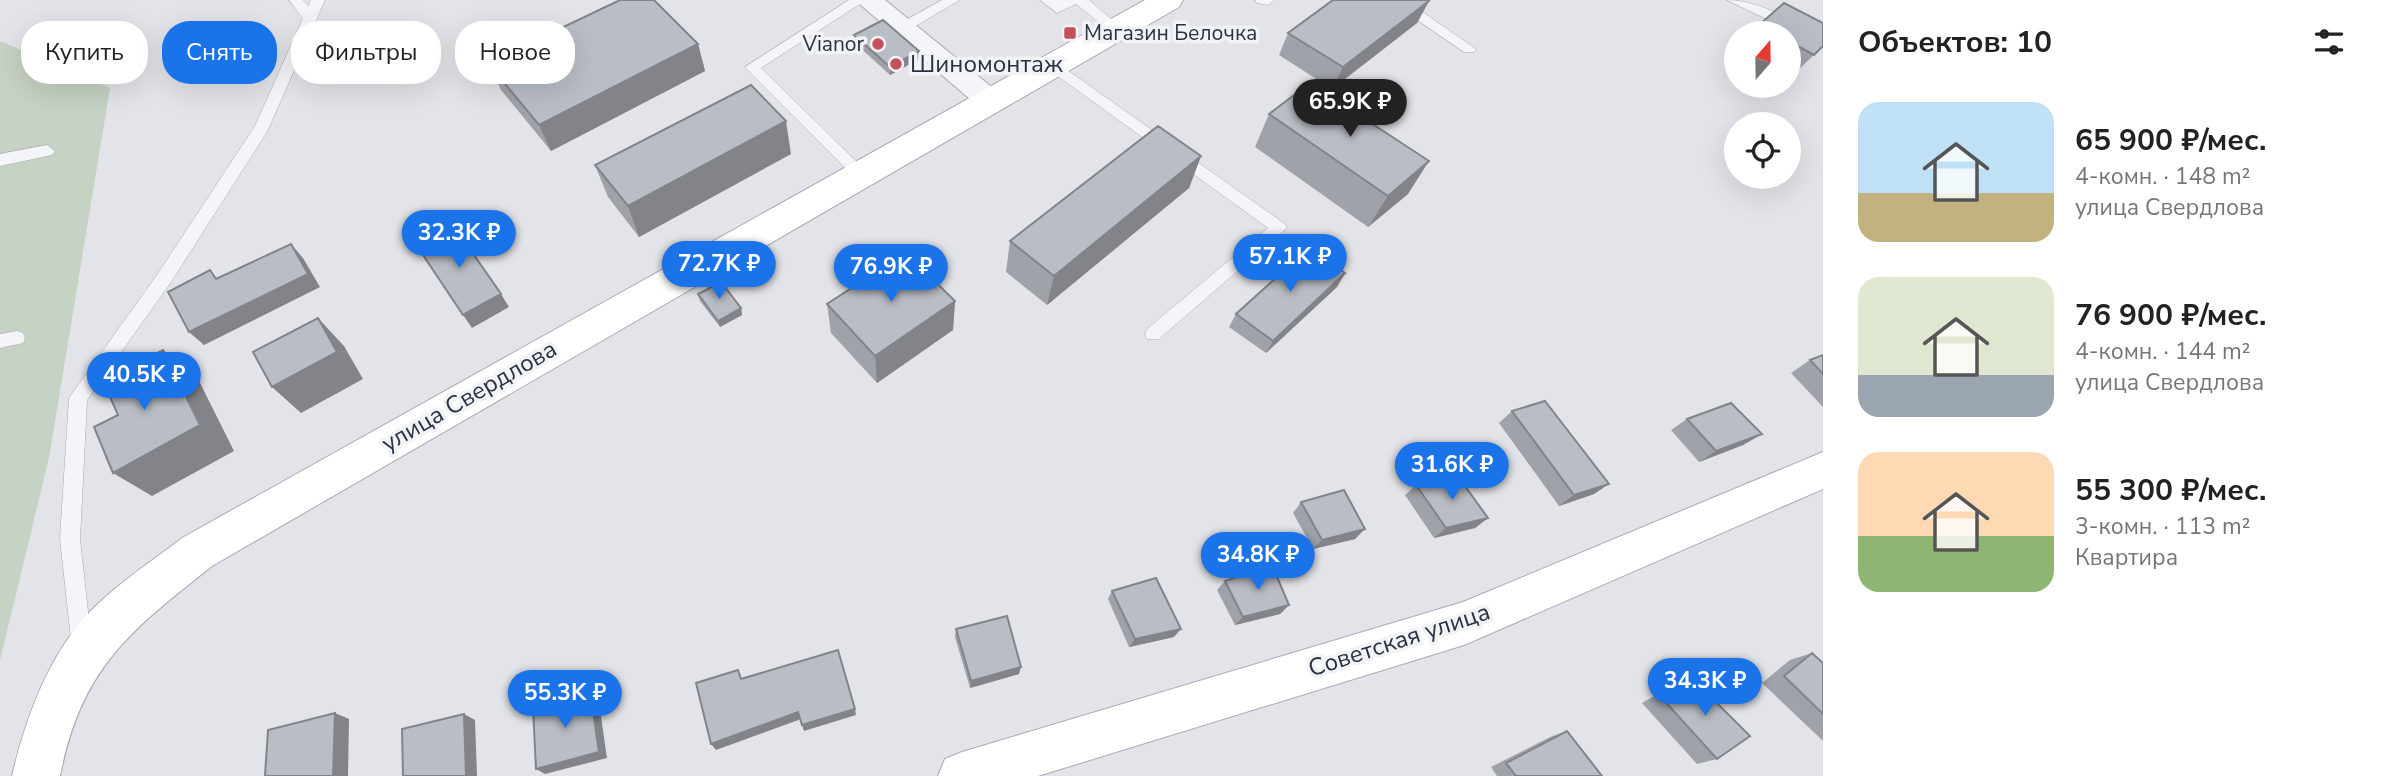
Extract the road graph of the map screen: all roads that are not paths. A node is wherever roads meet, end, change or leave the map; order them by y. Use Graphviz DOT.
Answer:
graph roads {
  1 [pos="296,0"];
  2 [pos="318,0"];
  3 [pos="859,0"];
  4 [pos="868,0"];
  5 [pos="953,0"];
  6 [pos="1047,0"];
  7 [pos="1073,0"];
  8 [pos="1080,0"];
  9 [pos="1262,0"];
  10 [pos="1268,0"];
  11 [pos="1395,0"];
  12 [pos="1734,0"];
  13 [pos="1166,1"];
  14 [pos="310,18"];
  15 [pos="902,28"];
  16 [pos="1116,29"];
  17 [pos="1823,34"];
  18 [pos="1469,49"];
  19 [pos="1053,65"];
  20 [pos="989,100"];
  21 [pos="47,150"];
  22 [pos="0,160"];
  23 [pos="859,173"];
  24 [pos="1153,334"];
  25 [pos="1823,470"];
  26 [pos="83,655"];
  27 [pos="36,776"];
  28 [pos="962,776"];
  1 -- 14 [label="lane"];
  2 -- 14 [label="lane"];
  3 -- 23 [label="lane"];
  4 -- 15 [label="street"];
  5 -- 15 [label="lane"];
  6 -- 7 [label="lane"];
  8 -- 16 [label="lane"];
  9 -- 10 [label="lane"];
  11 -- 18 [label="lane"];
  12 -- 17 [label="lane"];
  13 -- 16 [label="main road, улица Свердлова"];
  14 -- 26 [label="lane"];
  15 -- 20 [label="street"];
  16 -- 19 [label="main road, улица Свердлова"];
  19 -- 20 [label="main road, улица Свердлова"];
  19 -- 24 [label="lane"];
  20 -- 23 [label="main road, улица Свердлова"];
  21 -- 22 [label="lane"];
  23 -- 26 [label="main road, улица Свердлова"];
  25 -- 28 [label="main road, Советская улица"];
  26 -- 27 [label="main road, улица Свердлова"];
}
